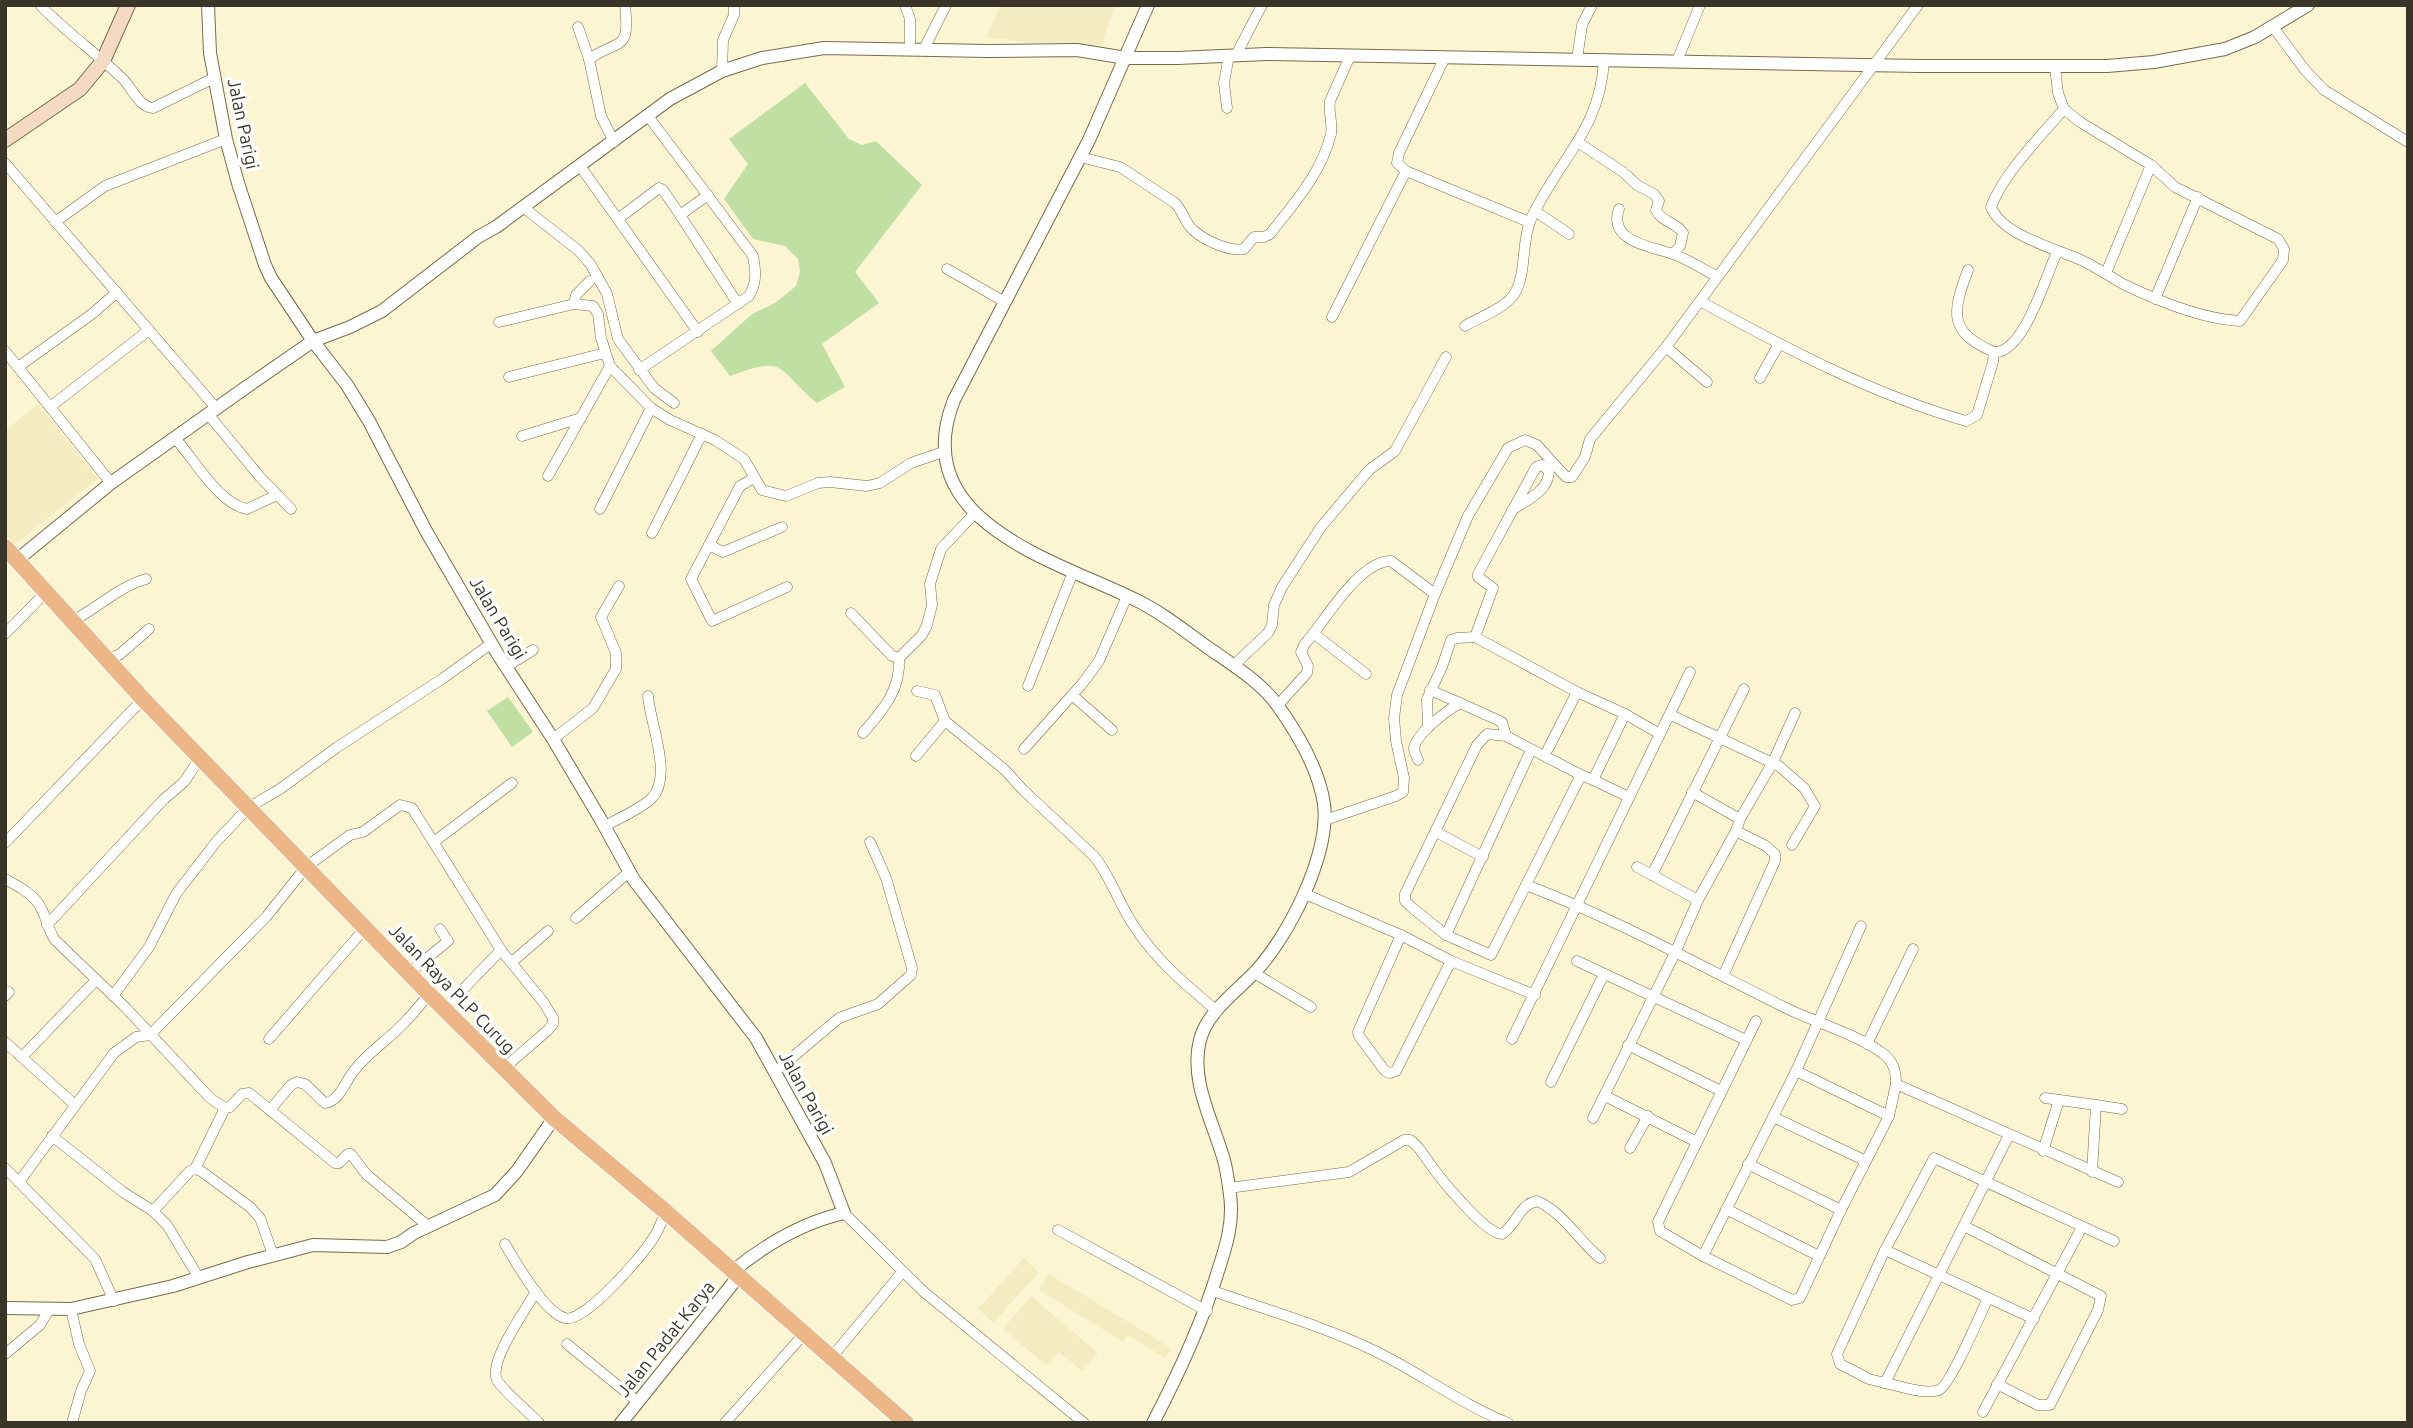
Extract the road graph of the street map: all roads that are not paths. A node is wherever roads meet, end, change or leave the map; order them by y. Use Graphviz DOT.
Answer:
graph roads {
  1 [pos="40,5"];
  2 [pos="128,5"];
  3 [pos="208,5"];
  4 [pos="625,5"];
  5 [pos="734,5"];
  6 [pos="905,5"];
  7 [pos="946,5"];
  8 [pos="1149,5"];
  9 [pos="1262,5"];
  10 [pos="1592,5"];
  11 [pos="1700,5"];
  12 [pos="1918,5"];
  13 [pos="2308,5"];
  14 [pos="578,27"];
  15 [pos="2273,27"];
  16 [pos="910,49"];
  17 [pos="924,50"];
  18 [pos="1233,55"];
  19 [pos="1350,57"];
  20 [pos="1445,57"];
  21 [pos="1126,58"];
  22 [pos="589,59"];
  23 [pos="1577,59"];
  24 [pos="1604,59"];
  25 [pos="103,61"];
  26 [pos="1677,61"];
  27 [pos="1874,64"];
  28 [pos="2055,67"];
  29 [pos="722,71"];
  30 [pos="214,78"];
  31 [pos="1227,108"];
  32 [pos="2064,109"];
  33 [pos="648,116"];
  34 [pos="226,139"];
  35 [pos="5,140"];
  36 [pos="614,142"];
  37 [pos="2408,142"];
  38 [pos="1579,143"];
  39 [pos="1080,157"];
  40 [pos="5,163"];
  41 [pos="2151,165"];
  42 [pos="580,166"];
  43 [pos="1406,171"];
  44 [pos="708,195"];
  45 [pos="2198,197"];
  46 [pos="523,207"];
  47 [pos="1619,209"];
  48 [pos="1535,211"];
  49 [pos="680,215"];
  50 [pos="618,219"];
  51 [pos="55,222"];
  52 [pos="1529,222"];
  53 [pos="1569,234"];
  54 [pos="2057,253"];
  55 [pos="1673,254"];
  56 [pos="947,269"];
  57 [pos="1968,270"];
  58 [pos="2106,273"];
  59 [pos="1716,276"];
  60 [pos="590,281"];
  61 [pos="117,292"];
  62 [pos="2155,299"];
  63 [pos="1700,301"];
  64 [pos="1005,302"];
  65 [pos="574,304"];
  66 [pos="738,304"];
  67 [pos="1332,317"];
  68 [pos="499,323"];
  69 [pos="1465,326"];
  70 [pos="149,330"];
  71 [pos="698,332"];
  72 [pos="313,341"];
  73 [pos="1779,344"];
  74 [pos="1665,348"];
  75 [pos="5,351"];
  76 [pos="1994,352"];
  77 [pos="605,353"];
  78 [pos="1446,357"];
  79 [pos="610,366"];
  80 [pos="18,367"];
  81 [pos="639,370"];
  82 [pos="509,377"];
  83 [pos="1760,378"];
  84 [pos="1707,382"];
  85 [pos="674,402"];
  86 [pos="50,407"];
  87 [pos="650,408"];
  88 [pos="212,411"];
  89 [pos="581,418"];
  90 [pos="702,434"];
  91 [pos="522,436"];
  92 [pos="176,438"];
  93 [pos="946,451"];
  94 [pos="548,476"];
  95 [pos="754,478"];
  96 [pos="111,483"];
  97 [pos="277,495"];
  98 [pos="291,509"];
  99 [pos="600,509"];
  100 [pos="1512,510"];
  101 [pos="975,513"];
  102 [pos="782,527"];
  103 [pos="652,533"];
  104 [pos="709,545"];
  105 [pos="5,547"];
  106 [pos="17,560"];
  107 [pos="1073,572"];
  108 [pos="146,579"];
  109 [pos="619,586"];
  110 [pos="788,587"];
  111 [pos="46,592"];
  112 [pos="1435,594"];
  113 [pos="1127,596"];
  114 [pos="851,613"];
  115 [pos="72,621"];
  116 [pos="149,629"];
  117 [pos="1313,633"];
  118 [pos="5,634"];
  119 [pos="1475,637"];
  120 [pos="492,643"];
  121 [pos="533,650"];
  122 [pos="106,658"];
  123 [pos="899,658"];
  124 [pos="1234,665"];
  125 [pos="506,667"];
  126 [pos="1690,672"];
  127 [pos="1366,674"];
  128 [pos="1028,686"];
  129 [pos="1430,690"];
  130 [pos="1744,690"];
  131 [pos="917,691"];
  132 [pos="1577,692"];
  133 [pos="1072,695"];
  134 [pos="648,696"];
  135 [pos="143,699"];
  136 [pos="1460,703"];
  137 [pos="1278,705"];
  138 [pos="1795,713"];
  139 [pos="1625,714"];
  140 [pos="1671,715"];
  141 [pos="945,721"];
  142 [pos="1428,727"];
  143 [pos="1112,730"];
  144 [pos="863,733"];
  145 [pos="1660,734"];
  146 [pos="1506,736"];
  147 [pos="1720,737"];
  148 [pos="553,739"];
  149 [pos="1024,749"];
  150 [pos="1548,749"];
  151 [pos="1531,750"];
  152 [pos="916,756"];
  153 [pos="200,758"];
  154 [pos="1418,760"];
  155 [pos="1773,762"];
  156 [pos="1581,775"];
  157 [pos="1593,780"];
  158 [pos="512,783"];
  159 [pos="1692,792"];
  160 [pos="1629,797"];
  161 [pos="248,808"];
  162 [pos="1740,819"];
  163 [pos="1325,820"];
  164 [pos="605,826"];
  165 [pos="1736,831"];
  166 [pos="1436,832"];
  167 [pos="435,841"];
  168 [pos="5,842"];
  169 [pos="870,842"];
  170 [pos="1792,845"];
  171 [pos="1483,857"];
  172 [pos="306,867"];
  173 [pos="1637,867"];
  174 [pos="629,872"];
  175 [pos="1652,875"];
  176 [pos="5,878"];
  177 [pos="1526,885"];
  178 [pos="1305,894"];
  179 [pos="1698,900"];
  180 [pos="1578,905"];
  181 [pos="576,918"];
  182 [pos="47,925"];
  183 [pos="1861,926"];
  184 [pos="366,927"];
  185 [pos="440,929"];
  186 [pos="548,931"];
  187 [pos="1446,934"];
  188 [pos="1401,935"];
  189 [pos="1913,949"];
  190 [pos="501,950"];
  191 [pos="1675,953"];
  192 [pos="1451,961"];
  193 [pos="1577,961"];
  194 [pos="512,962"];
  195 [pos="409,973"];
  196 [pos="1254,973"];
  197 [pos="1604,974"];
  198 [pos="1723,976"];
  199 [pos="96,980"];
  200 [pos="429,994"];
  201 [pos="1535,995"];
  202 [pos="113,996"];
  203 [pos="1653,998"];
  204 [pos="1311,1007"];
  205 [pos="444,1009"];
  206 [pos="1217,1011"];
  207 [pos="1756,1021"];
  208 [pos="1817,1023"];
  209 [pos="150,1035"];
  210 [pos="269,1039"];
  211 [pos="1512,1039"];
  212 [pos="1746,1040"];
  213 [pos="5,1042"];
  214 [pos="1867,1044"];
  215 [pos="1628,1045"];
  216 [pos="22,1057"];
  217 [pos="503,1069"];
  218 [pos="1796,1070"];
  219 [pos="775,1072"];
  220 [pos="1551,1082"];
  221 [pos="1896,1084"];
  222 [pos="1721,1091"];
  223 [pos="1605,1096"];
  224 [pos="2045,1098"];
  225 [pos="2059,1100"];
  226 [pos="75,1105"];
  227 [pos="2096,1105"];
  228 [pos="225,1108"];
  229 [pos="2122,1109"];
  230 [pos="270,1110"];
  231 [pos="1889,1115"];
  232 [pos="1648,1116"];
  233 [pos="1773,1117"];
  234 [pos="554,1118"];
  235 [pos="1593,1118"];
  236 [pos="2009,1135"];
  237 [pos="52,1136"];
  238 [pos="1697,1142"];
  239 [pos="1630,1148"];
  240 [pos="2043,1150"];
  241 [pos="1866,1161"];
  242 [pos="1748,1164"];
  243 [pos="5,1168"];
  244 [pos="195,1169"];
  245 [pos="2092,1172"];
  246 [pos="19,1182"];
  247 [pos="1987,1182"];
  248 [pos="2118,1182"];
  249 [pos="1229,1188"];
  250 [pos="1726,1209"];
  251 [pos="1841,1210"];
  252 [pos="152,1211"];
  253 [pos="666,1213"];
  254 [pos="844,1213"];
  255 [pos="428,1226"];
  256 [pos="1964,1226"];
  257 [pos="2082,1227"];
  258 [pos="1058,1230"];
  259 [pos="2114,1241"];
  260 [pos="505,1244"];
  261 [pos="1885,1250"];
  262 [pos="272,1255"];
  263 [pos="1703,1256"];
  264 [pos="1819,1256"];
  265 [pos="1600,1258"];
  266 [pos="903,1271"];
  267 [pos="1939,1273"];
  268 [pos="2058,1273"];
  269 [pos="735,1274"];
  270 [pos="199,1278"];
  271 [pos="1213,1291"];
  272 [pos="536,1292"];
  273 [pos="1988,1298"];
  274 [pos="114,1301"];
  275 [pos="5,1308"];
  276 [pos="50,1308"];
  277 [pos="71,1309"];
  278 [pos="1206,1311"];
  279 [pos="2034,1318"];
  280 [pos="804,1334"];
  281 [pos="567,1344"];
  282 [pos="5,1354"];
  283 [pos="831,1358"];
  284 [pos="1885,1383"];
  285 [pos="1997,1384"];
  286 [pos="638,1402"];
  287 [pos="1983,1412"];
  288 [pos="898,1420"];
  289 [pos="729,1422"];
  290 [pos="72,1423"];
  291 [pos="540,1423"];
  292 [pos="621,1423"];
  293 [pos="1084,1423"];
  294 [pos="1153,1423"];
  295 [pos="1508,1423"];
  1 -- 25 [label="street"];
  2 -- 25 [label="main road"];
  3 -- 30 [label="street, Jalan Parigi"];
  4 -- 22 [label="street"];
  5 -- 29 [label="street"];
  6 -- 16 [label="street"];
  7 -- 17 [label="street"];
  8 -- 21 [label="street"];
  9 -- 18 [label="street"];
  10 -- 23 [label="street"];
  11 -- 26 [label="street"];
  12 -- 27 [label="street"];
  13 -- 15 [label="street"];
  14 -- 22 [label="street"];
  15 -- 28 [label="street"];
  15 -- 37 [label="street"];
  16 -- 17 [label="street"];
  16 -- 29 [label="street"];
  17 -- 21 [label="street"];
  18 -- 19 [label="street"];
  18 -- 21 [label="street"];
  18 -- 31 [label="street"];
  19 -- 20 [label="street"];
  19 -- 39 [label="street"];
  20 -- 23 [label="street"];
  20 -- 43 [label="street"];
  21 -- 39 [label="street"];
  22 -- 36 [label="street"];
  23 -- 24 [label="street"];
  24 -- 26 [label="street"];
  24 -- 38 [label="street"];
  25 -- 30 [label="street"];
  25 -- 35 [label="main road"];
  26 -- 27 [label="street"];
  27 -- 28 [label="street"];
  27 -- 59 [label="street"];
  28 -- 32 [label="street"];
  29 -- 33 [label="street"];
  30 -- 34 [label="street, Jalan Parigi"];
  32 -- 41 [label="street"];
  32 -- 54 [label="street"];
  33 -- 36 [label="street"];
  33 -- 44 [label="street"];
  34 -- 51 [label="street"];
  34 -- 72 [label="street, Jalan Parigi"];
  36 -- 42 [label="street"];
  38 -- 48 [label="street"];
  38 -- 55 [label="street"];
  39 -- 64 [label="street"];
  40 -- 51 [label="street"];
  41 -- 45 [label="street"];
  41 -- 58 [label="street"];
  42 -- 46 [label="street"];
  42 -- 50 [label="street"];
  43 -- 52 [label="street"];
  43 -- 67 [label="street"];
  44 -- 49 [label="street"];
  44 -- 66 [label="street"];
  45 -- 62 [label="street"];
  45 -- 62 [label="street"];
  46 -- 72 [label="street"];
  46 -- 81 [label="street"];
  47 -- 55 [label="street"];
  48 -- 52 [label="street"];
  48 -- 53 [label="street"];
  49 -- 50 [label="street"];
  49 -- 66 [label="street"];
  50 -- 71 [label="street"];
  51 -- 61 [label="street"];
  52 -- 69 [label="street"];
  54 -- 58 [label="street"];
  54 -- 76 [label="street"];
  55 -- 59 [label="street"];
  56 -- 64 [label="street"];
  57 -- 76 [label="street"];
  58 -- 62 [label="street"];
  59 -- 63 [label="street"];
  60 -- 65 [label="street"];
  61 -- 70 [label="street"];
  61 -- 80 [label="street"];
  63 -- 73 [label="street"];
  63 -- 74 [label="street"];
  64 -- 93 [label="street"];
  65 -- 68 [label="street"];
  65 -- 77 [label="street"];
  66 -- 71 [label="street"];
  70 -- 86 [label="street"];
  70 -- 88 [label="street"];
  71 -- 81 [label="street"];
  72 -- 88 [label="street"];
  72 -- 120 [label="street, Jalan Parigi"];
  73 -- 76 [label="street"];
  73 -- 83 [label="street"];
  74 -- 84 [label="street"];
  74 -- 112 [label="street"];
  75 -- 80 [label="street"];
  77 -- 79 [label="street"];
  77 -- 82 [label="street"];
  78 -- 124 [label="street"];
  79 -- 87 [label="street"];
  79 -- 89 [label="street"];
  80 -- 86 [label="street"];
  81 -- 85 [label="street"];
  86 -- 96 [label="street"];
  87 -- 90 [label="street"];
  87 -- 99 [label="street"];
  88 -- 92 [label="street"];
  88 -- 97 [label="street"];
  89 -- 91 [label="street"];
  89 -- 94 [label="street"];
  90 -- 95 [label="street"];
  90 -- 103 [label="street"];
  92 -- 96 [label="street"];
  92 -- 97 [label="street"];
  93 -- 95 [label="street"];
  93 -- 101 [label="street"];
  95 -- 104 [label="street"];
  96 -- 106 [label="street"];
  97 -- 98 [label="street"];
  100 -- 100 [label="street"];
  100 -- 119 [label="street"];
  101 -- 107 [label="street"];
  101 -- 123 [label="street"];
  102 -- 104 [label="street"];
  104 -- 110 [label="street"];
  105 -- 106 [label="main road, Jalan Raya PLP Curug"];
  106 -- 111 [label="main road, Jalan Raya PLP Curug"];
  107 -- 113 [label="street"];
  107 -- 128 [label="street"];
  108 -- 115 [label="street"];
  109 -- 148 [label="street"];
  111 -- 115 [label="main road, Jalan Raya PLP Curug"];
  111 -- 118 [label="street"];
  112 -- 117 [label="street"];
  112 -- 163 [label="street"];
  113 -- 124 [label="street"];
  113 -- 133 [label="street"];
  114 -- 123 [label="street"];
  115 -- 122 [label="main road, Jalan Raya PLP Curug"];
  116 -- 122 [label="street"];
  117 -- 127 [label="street"];
  117 -- 137 [label="street"];
  119 -- 129 [label="street"];
  119 -- 132 [label="street"];
  120 -- 125 [label="street, Jalan Parigi"];
  120 -- 161 [label="street"];
  121 -- 125 [label="street"];
  122 -- 135 [label="main road, Jalan Raya PLP Curug"];
  123 -- 144 [label="street"];
  124 -- 137 [label="street"];
  125 -- 148 [label="street, Jalan Parigi"];
  126 -- 140 [label="street"];
  129 -- 136 [label="street"];
  129 -- 142 [label="street"];
  130 -- 147 [label="street"];
  131 -- 141 [label="street"];
  132 -- 139 [label="street"];
  132 -- 150 [label="street"];
  133 -- 143 [label="street"];
  133 -- 149 [label="street"];
  134 -- 164 [label="street"];
  135 -- 153 [label="main road, Jalan Raya PLP Curug"];
  135 -- 168 [label="street"];
  136 -- 142 [label="street"];
  136 -- 146 [label="street"];
  137 -- 163 [label="street"];
  138 -- 155 [label="street"];
  139 -- 145 [label="street"];
  139 -- 157 [label="street"];
  140 -- 145 [label="street"];
  140 -- 147 [label="street"];
  141 -- 152 [label="street"];
  141 -- 206 [label="street"];
  142 -- 154 [label="street"];
  145 -- 160 [label="street"];
  146 -- 151 [label="street"];
  146 -- 166 [label="street"];
  147 -- 155 [label="street"];
  147 -- 159 [label="street"];
  148 -- 164 [label="street, Jalan Parigi"];
  151 -- 156 [label="street"];
  151 -- 171 [label="street"];
  153 -- 161 [label="main road, Jalan Raya PLP Curug"];
  153 -- 182 [label="street"];
  155 -- 162 [label="street"];
  155 -- 170 [label="street"];
  156 -- 157 [label="street"];
  156 -- 177 [label="street"];
  157 -- 160 [label="street"];
  158 -- 167 [label="street"];
  159 -- 162 [label="street"];
  159 -- 175 [label="street"];
  160 -- 180 [label="street"];
  161 -- 172 [label="main road, Jalan Raya PLP Curug"];
  161 -- 202 [label="street"];
  162 -- 165 [label="street"];
  163 -- 178 [label="street"];
  164 -- 174 [label="street, Jalan Parigi"];
  165 -- 179 [label="street"];
  165 -- 198 [label="street"];
  166 -- 171 [label="street"];
  166 -- 187 [label="street"];
  167 -- 172 [label="street"];
  167 -- 190 [label="street"];
  169 -- 219 [label="street"];
  171 -- 187 [label="street"];
  172 -- 184 [label="main road, Jalan Raya PLP Curug"];
  172 -- 209 [label="street"];
  173 -- 175 [label="street"];
  174 -- 181 [label="street"];
  174 -- 219 [label="street, Jalan Parigi"];
  175 -- 179 [label="street"];
  176 -- 182 [label="street"];
  177 -- 180 [label="street"];
  177 -- 187 [label="street"];
  178 -- 188 [label="street"];
  178 -- 196 [label="street"];
  179 -- 191 [label="street"];
  180 -- 191 [label="street"];
  180 -- 201 [label="street"];
  182 -- 199 [label="street"];
  183 -- 208 [label="street"];
  184 -- 195 [label="main road, Jalan Raya PLP Curug"];
  184 -- 210 [label="street"];
  185 -- 195 [label="street"];
  186 -- 194 [label="street"];
  188 -- 192 [label="street"];
  188 -- 192 [label="street"];
  189 -- 214 [label="street"];
  190 -- 194 [label="street"];
  190 -- 205 [label="street"];
  191 -- 198 [label="street"];
  191 -- 203 [label="street"];
  192 -- 201 [label="street"];
  193 -- 197 [label="street"];
  194 -- 217 [label="street"];
  195 -- 200 [label="main road, Jalan Raya PLP Curug"];
  196 -- 204 [label="street"];
  196 -- 206 [label="street"];
  197 -- 203 [label="street"];
  197 -- 220 [label="street"];
  198 -- 208 [label="street"];
  199 -- 202 [label="street"];
  199 -- 216 [label="street"];
  200 -- 205 [label="main road, Jalan Raya PLP Curug"];
  200 -- 230 [label="street"];
  201 -- 211 [label="street"];
  202 -- 209 [label="street"];
  203 -- 212 [label="street"];
  203 -- 215 [label="street"];
  205 -- 217 [label="main road, Jalan Raya PLP Curug"];
  206 -- 249 [label="street"];
  207 -- 212 [label="street"];
  208 -- 214 [label="street"];
  208 -- 218 [label="street"];
  209 -- 226 [label="street"];
  209 -- 228 [label="street"];
  212 -- 222 [label="street"];
  213 -- 216 [label="street"];
  214 -- 221 [label="street"];
  215 -- 222 [label="street"];
  215 -- 223 [label="street"];
  216 -- 226 [label="street"];
  217 -- 234 [label="main road, Jalan Raya PLP Curug"];
  218 -- 231 [label="street"];
  218 -- 233 [label="street"];
  219 -- 254 [label="street, Jalan Parigi"];
  221 -- 231 [label="street"];
  221 -- 236 [label="street"];
  222 -- 238 [label="street"];
  223 -- 232 [label="street"];
  223 -- 235 [label="street"];
  224 -- 225 [label="street"];
  225 -- 227 [label="street"];
  225 -- 240 [label="street"];
  226 -- 237 [label="street"];
  227 -- 229 [label="street"];
  227 -- 245 [label="street"];
  228 -- 230 [label="street"];
  228 -- 244 [label="street"];
  230 -- 255 [label="street"];
  231 -- 241 [label="street"];
  232 -- 238 [label="street"];
  232 -- 239 [label="street"];
  233 -- 241 [label="street"];
  233 -- 242 [label="street"];
  234 -- 253 [label="main road, Jalan Raya PLP Curug"];
  234 -- 255 [label="street"];
  236 -- 240 [label="street"];
  236 -- 247 [label="street"];
  237 -- 246 [label="street"];
  237 -- 252 [label="street"];
  238 -- 263 [label="street"];
  240 -- 245 [label="street"];
  241 -- 251 [label="street"];
  242 -- 250 [label="street"];
  242 -- 251 [label="street"];
  243 -- 246 [label="street"];
  244 -- 252 [label="street"];
  244 -- 262 [label="street"];
  245 -- 248 [label="street"];
  246 -- 274 [label="street"];
  247 -- 256 [label="street"];
  247 -- 257 [label="street"];
  247 -- 261 [label="street"];
  249 -- 265 [label="street"];
  249 -- 271 [label="street"];
  250 -- 263 [label="street"];
  250 -- 264 [label="street"];
  251 -- 264 [label="street"];
  252 -- 270 [label="street"];
  253 -- 269 [label="main road, Jalan Raya PLP Curug"];
  253 -- 272 [label="street"];
  254 -- 266 [label="street, Jalan Parigi"];
  254 -- 269 [label="street"];
  255 -- 262 [label="street"];
  256 -- 267 [label="street"];
  256 -- 268 [label="street"];
  257 -- 259 [label="street"];
  257 -- 268 [label="street"];
  258 -- 278 [label="street"];
  260 -- 272 [label="street"];
  261 -- 267 [label="street"];
  261 -- 284 [label="street"];
  262 -- 270 [label="street"];
  263 -- 264 [label="street"];
  266 -- 283 [label="street"];
  266 -- 293 [label="street, Jalan Parigi"];
  267 -- 273 [label="street"];
  267 -- 284 [label="street"];
  268 -- 279 [label="street"];
  268 -- 285 [label="street"];
  269 -- 280 [label="main road, Jalan Raya PLP Curug"];
  269 -- 286 [label="street, Jalan Padat Karya"];
  270 -- 274 [label="street"];
  271 -- 278 [label="street"];
  271 -- 295 [label="street"];
  272 -- 291 [label="street"];
  273 -- 279 [label="street"];
  273 -- 284 [label="street"];
  274 -- 277 [label="street"];
  275 -- 276 [label="street"];
  276 -- 277 [label="street"];
  276 -- 282 [label="street"];
  277 -- 290 [label="street"];
  278 -- 294 [label="street"];
  279 -- 285 [label="street"];
  280 -- 283 [label="main road, Jalan Raya PLP Curug"];
  280 -- 289 [label="street"];
  281 -- 286 [label="street"];
  283 -- 288 [label="main road, Jalan Raya PLP Curug"];
  285 -- 287 [label="street"];
  286 -- 292 [label="street, Jalan Padat Karya"];
}
